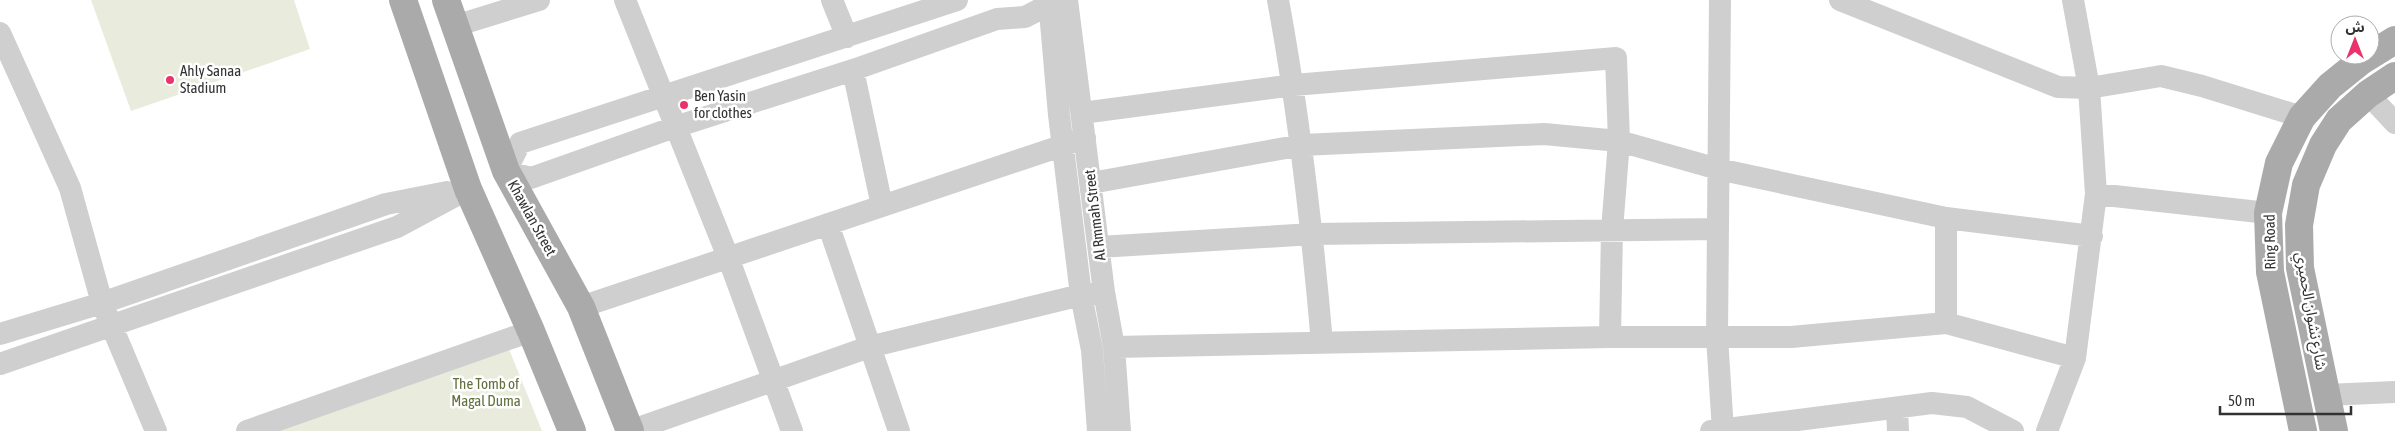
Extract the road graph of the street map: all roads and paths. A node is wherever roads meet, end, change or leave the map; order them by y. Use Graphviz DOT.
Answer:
graph roads {
  1 [pos="403,0"];
  2 [pos="446,0"];
  3 [pos="540,0"];
  4 [pos="624,0"];
  5 [pos="832,0"];
  6 [pos="957,0"];
  7 [pos="1278,0"];
  8 [pos="1720,0"];
  9 [pos="1840,0"];
  10 [pos="2073,0"];
  11 [pos="1055,3"];
  12 [pos="455,26"];
  13 [pos="0,33"];
  14 [pos="847,37"];
  15 [pos="2395,40"];
  16 [pos="853,70"];
  17 [pos="2395,76"];
  18 [pos="1294,85"];
  19 [pos="2088,88"];
  20 [pos="2368,94"];
  21 [pos="662,98"];
  22 [pos="1082,113"];
  23 [pos="2302,117"];
  24 [pos="2395,123"];
  25 [pos="675,127"];
  26 [pos="1085,138"];
  27 [pos="1619,141"];
  28 [pos="1063,145"];
  29 [pos="1302,145"];
  30 [pos="1718,169"];
  31 [pos="506,171"];
  32 [pos="1091,183"];
  33 [pos="468,189"];
  34 [pos="2096,194"];
  35 [pos="882,206"];
  36 [pos="2268,213"];
  37 [pos="1946,218"];
  38 [pos="828,224"];
  39 [pos="1718,229"];
  40 [pos="1612,230"];
  41 [pos="1313,234"];
  42 [pos="2092,236"];
  43 [pos="1099,247"];
  44 [pos="728,257"];
  45 [pos="1104,292"];
  46 [pos="1081,295"];
  47 [pos="102,303"];
  48 [pos="581,307"];
  49 [pos="1946,323"];
  50 [pos="114,325"];
  51 [pos="531,331"];
  52 [pos="0,334"];
  53 [pos="1610,336"];
  54 [pos="1717,337"];
  55 [pos="1322,343"];
  56 [pos="869,347"];
  57 [pos="1114,347"];
  58 [pos="2075,358"];
  59 [pos="0,364"];
  60 [pos="773,379"];
  61 [pos="2395,392"];
  62 [pos="2326,395"];
  63 [pos="1897,408"];
  64 [pos="156,431"];
  65 [pos="247,431"];
  66 [pos="572,431"];
  67 [pos="630,431"];
  68 [pos="792,431"];
  69 [pos="899,431"];
  70 [pos="1098,431"];
  71 [pos="1120,431"];
  72 [pos="1711,431"];
  73 [pos="1724,431"];
  74 [pos="1898,431"];
  75 [pos="2013,431"];
  76 [pos="2047,431"];
  77 [pos="2303,431"];
  78 [pos="2334,431"];
  1 -- 33 [label="main road"];
  2 -- 12 [label="main road, Khawlan Street"];
  3 -- 12 [label="street"];
  4 -- 21 [label="street"];
  5 -- 14 [label="street"];
  6 -- 14 [label="street"];
  7 -- 18 [label="street"];
  8 -- 30 [label="street"];
  9 -- 19 [label="street"];
  10 -- 19 [label="street"];
  11 -- 16 [label="street"];
  11 -- 22 [label="street, Al Rmmah Street"];
  11 -- 28 [label="street, Al Rmmah Street"];
  12 -- 31 [label="main road, Khawlan Street"];
  13 -- 47 [label="street"];
  14 -- 21 [label="street"];
  15 -- 23 [label="main road, Ring Road"];
  16 -- 25 [label="street"];
  16 -- 35 [label="street"];
  17 -- 20 [label="main road, شارع نشوان الحميري"];
  18 -- 22 [label="street"];
  18 -- 27 [label="street"];
  18 -- 29 [label="street"];
  19 -- 23 [label="street"];
  19 -- 34 [label="street"];
  20 -- 24 [label="street"];
  20 -- 62 [label="main road, شارع نشوان الحميري"];
  21 -- 25 [label="street"];
  21 -- 31 [label="street"];
  22 -- 26 [label="street, Al Rmmah Street"];
  23 -- 36 [label="main road, Ring Road"];
  25 -- 31 [label="street"];
  25 -- 44 [label="street"];
  26 -- 28 [label="street"];
  26 -- 32 [label="street, Al Rmmah Street"];
  27 -- 29 [label="street"];
  27 -- 30 [label="street"];
  27 -- 40 [label="street"];
  28 -- 35 [label="street"];
  28 -- 46 [label="street, Al Rmmah Street"];
  29 -- 32 [label="street"];
  29 -- 41 [label="street"];
  30 -- 37 [label="street"];
  30 -- 39 [label="street"];
  31 -- 33 [label="main road"];
  31 -- 48 [label="main road, Khawlan Street"];
  32 -- 43 [label="street, Al Rmmah Street"];
  33 -- 47 [label="street"];
  33 -- 50 [label="street"];
  33 -- 51 [label="main road"];
  34 -- 36 [label="street"];
  34 -- 42 [label="street"];
  35 -- 38 [label="street"];
  36 -- 77 [label="main road, Ring Road"];
  37 -- 42 [label="street"];
  37 -- 49 [label="street"];
  38 -- 44 [label="street"];
  38 -- 56 [label="street"];
  39 -- 40 [label="street"];
  39 -- 54 [label="street"];
  40 -- 41 [label="street"];
  40 -- 53 [label="street"];
  41 -- 43 [label="street"];
  41 -- 55 [label="street"];
  42 -- 58 [label="street"];
  43 -- 45 [label="street, Al Rmmah Street"];
  44 -- 48 [label="street"];
  44 -- 60 [label="street"];
  45 -- 46 [label="street"];
  45 -- 57 [label="street, Al Rmmah Street"];
  46 -- 56 [label="street"];
  46 -- 70 [label="street, Al Rmmah Street"];
  47 -- 50 [label="street"];
  47 -- 52 [label="street"];
  48 -- 67 [label="main road, Khawlan Street"];
  49 -- 54 [label="street"];
  49 -- 58 [label="street"];
  50 -- 59 [label="street"];
  50 -- 64 [label="street"];
  51 -- 65 [label="street"];
  51 -- 66 [label="main road"];
  53 -- 54 [label="street"];
  53 -- 55 [label="street"];
  54 -- 73 [label="street"];
  55 -- 57 [label="street"];
  56 -- 60 [label="street"];
  56 -- 69 [label="street"];
  57 -- 71 [label="street, Al Rmmah Street"];
  58 -- 76 [label="street"];
  60 -- 67 [label="street"];
  60 -- 68 [label="street"];
  61 -- 62 [label="street"];
  62 -- 78 [label="main road, شارع نشوان الحميري"];
  63 -- 73 [label="street"];
  63 -- 74 [label="street"];
  63 -- 75 [label="street"];
  72 -- 73 [label="street"];
}
